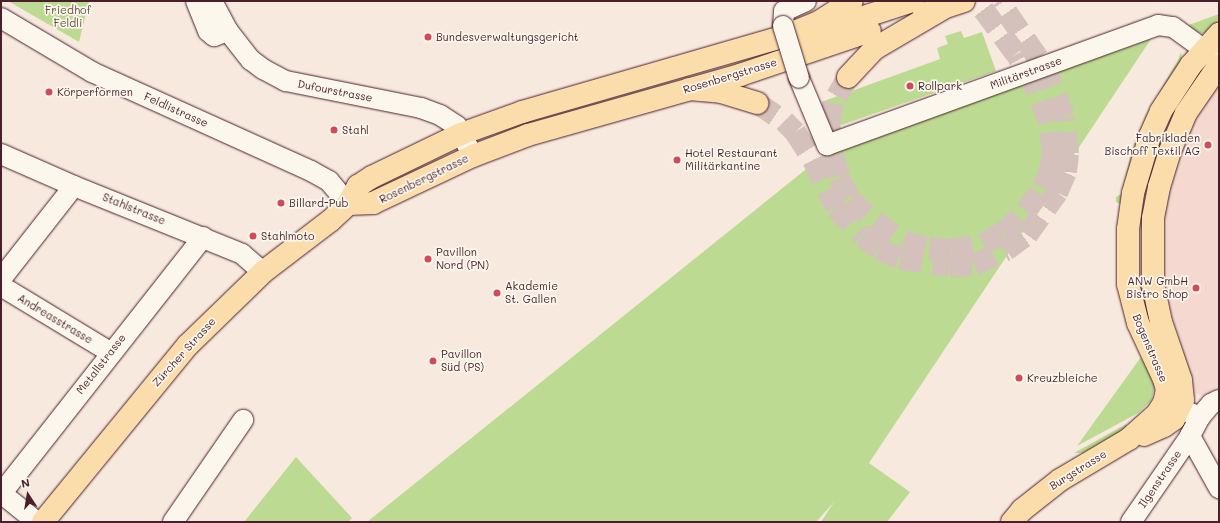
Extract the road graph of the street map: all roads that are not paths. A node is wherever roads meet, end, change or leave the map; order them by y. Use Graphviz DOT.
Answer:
graph roads {
  1 [pos="196,1"];
  2 [pos="212,1"];
  3 [pos="806,1"];
  4 [pos="852,1"];
  5 [pos="914,1"];
  6 [pos="964,1"];
  7 [pos="942,9"];
  8 [pos="1,18"];
  9 [pos="782,28"];
  10 [pos="228,31"];
  11 [pos="1219,34"];
  12 [pos="1211,55"];
  13 [pos="1219,65"];
  14 [pos="848,77"];
  15 [pos="689,89"];
  16 [pos="757,103"];
  17 [pos="461,134"];
  18 [pos="1,154"];
  19 [pos="472,156"];
  20 [pos="74,186"];
  21 [pos="348,204"];
  22 [pos="203,237"];
  23 [pos="263,272"];
  24 [pos="1,279"];
  25 [pos="1,286"];
  26 [pos="110,352"];
  27 [pos="1219,400"];
  28 [pos="1172,406"];
  29 [pos="1200,417"];
  30 [pos="243,420"];
  31 [pos="1190,436"];
  32 [pos="1219,488"];
  33 [pos="1,493"];
  34 [pos="37,522"];
  35 [pos="43,522"];
  36 [pos="173,522"];
  37 [pos="1012,522"];
  38 [pos="1131,522"];
  1 -- 10 [label="street"];
  2 -- 10 [label="street, Dufourstrasse"];
  3 -- 9 [label="street"];
  4 -- 9 [label="main road"];
  5 -- 9 [label="main road, Rosenbergstrasse"];
  6 -- 7 [label="main road, Rosenbergstrasse"];
  7 -- 14 [label="main road"];
  7 -- 15 [label="main road, Rosenbergstrasse"];
  8 -- 21 [label="street, Feldlistrasse"];
  9 -- 12 [label="street, Militärstrasse, bridge"];
  9 -- 17 [label="main road, Rosenbergstrasse"];
  10 -- 17 [label="street, Dufourstrasse"];
  11 -- 12 [label="main road, Bogenstrasse"];
  12 -- 28 [label="main road, Bogenstrasse"];
  13 -- 28 [label="main road, Bogenstrasse"];
  15 -- 16 [label="main road"];
  15 -- 19 [label="main road, Rosenbergstrasse"];
  17 -- 19 [label="street, Dufourstrasse"];
  17 -- 21 [label="main road, Rosenbergstrasse"];
  18 -- 20 [label="street, Stahlstrasse"];
  19 -- 21 [label="main road, Rosenbergstrasse"];
  20 -- 22 [label="street, Stahlstrasse"];
  20 -- 24 [label="street"];
  21 -- 23 [label="main road, Zürcher Strasse"];
  22 -- 23 [label="street, Stahlstrasse"];
  22 -- 26 [label="street, Metallstrasse"];
  23 -- 35 [label="main road, Zürcher Strasse"];
  25 -- 26 [label="street, Andreasstrasse"];
  26 -- 33 [label="street, Metallstrasse"];
  27 -- 29 [label="street"];
  28 -- 29 [label="street"];
  28 -- 37 [label="main road, Burgstrasse"];
  29 -- 31 [label="street"];
  30 -- 36 [label="street"];
  31 -- 32 [label="street"];
  31 -- 38 [label="street, Ilgenstrasse"];
  33 -- 34 [label="street"];
}
